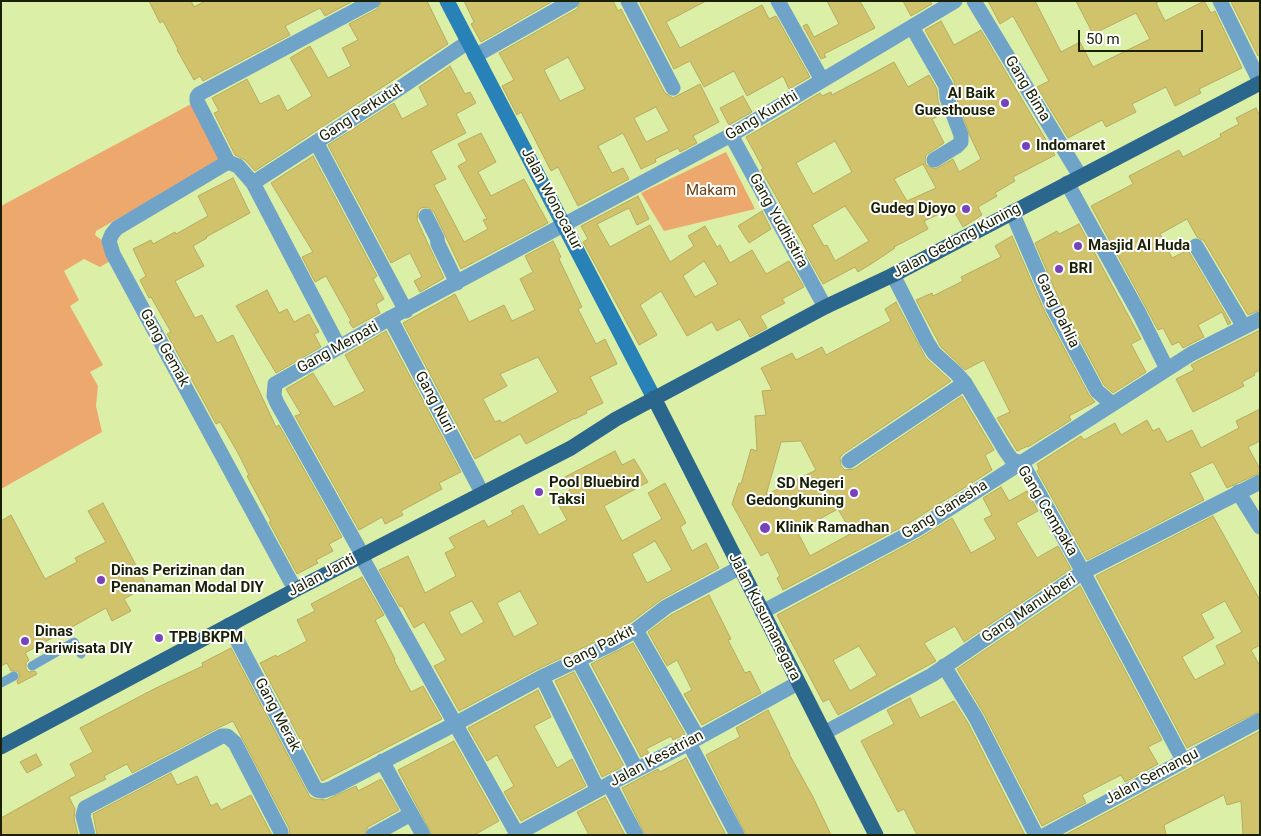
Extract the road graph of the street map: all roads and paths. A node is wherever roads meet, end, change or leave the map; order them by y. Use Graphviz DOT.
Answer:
graph roads {
  1 [pos="373,1"];
  2 [pos="446,1"];
  3 [pos="572,1"];
  4 [pos="628,1"];
  5 [pos="778,1"];
  6 [pos="955,1"];
  7 [pos="974,1"];
  8 [pos="1220,1"];
  9 [pos="546,8"];
  10 [pos="912,27"];
  11 [pos="468,42"];
  12 [pos="475,56"];
  13 [pos="822,80"];
  14 [pos="1260,82"];
  15 [pos="673,88"];
  16 [pos="730,135"];
  17 [pos="316,142"];
  18 [pos="934,160"];
  19 [pos="228,162"];
  20 [pos="1073,179"];
  21 [pos="253,183"];
  22 [pos="1012,212"];
  23 [pos="426,216"];
  24 [pos="565,224"];
  25 [pos="1196,246"];
  26 [pos="893,275"];
  27 [pos="457,283"];
  28 [pos="825,307"];
  29 [pos="406,311"];
  30 [pos="390,318"];
  31 [pos="1260,319"];
  32 [pos="1244,327"];
  33 [pos="339,347"];
  34 [pos="1167,369"];
  35 [pos="964,383"];
  36 [pos="654,398"];
  37 [pos="1112,404"];
  38 [pos="616,419"];
  39 [pos="849,460"];
  40 [pos="1022,463"];
  41 [pos="1260,482"];
  42 [pos="478,485"];
  43 [pos="1238,492"];
  44 [pos="1260,527"];
  45 [pos="359,552"];
  46 [pos="739,568"];
  47 [pos="1083,572"];
  48 [pos="291,582"];
  49 [pos="762,612"];
  50 [pos="229,625"];
  51 [pos="636,630"];
  52 [pos="81,654"];
  53 [pos="578,660"];
  54 [pos="32,666"];
  55 [pos="944,666"];
  56 [pos="14,676"];
  57 [pos="542,677"];
  58 [pos="1,683"];
  59 [pos="798,683"];
  60 [pos="1260,720"];
  61 [pos="455,724"];
  62 [pos="824,733"];
  63 [pos="1,737"];
  64 [pos="693,741"];
  65 [pos="1,747"];
  66 [pos="1183,760"];
  67 [pos="382,762"];
  68 [pos="637,770"];
  69 [pos="604,787"];
  70 [pos="332,788"];
  71 [pos="411,814"];
  72 [pos="524,833"];
  73 [pos="280,834"];
  74 [pos="88,835"];
  75 [pos="373,835"];
  76 [pos="423,835"];
  77 [pos="636,835"];
  78 [pos="738,835"];
  79 [pos="876,835"];
  80 [pos="1036,835"];
  81 [pos="1045,835"];
  1 -- 19 [label="street"];
  2 -- 11 [label="street, Jalan Wonocatur"];
  3 -- 9 [label="street"];
  4 -- 15 [label="street"];
  5 -- 13 [label="street"];
  6 -- 10 [label="street, Gang Kunthi"];
  7 -- 20 [label="street, Gang Bima"];
  8 -- 14 [label="street"];
  9 -- 12 [label="street"];
  10 -- 13 [label="street, Gang Kunthi"];
  10 -- 18 [label="street"];
  11 -- 12 [label="street, Jalan Wonocatur"];
  11 -- 17 [label="street, Gang Perkutut"];
  12 -- 24 [label="street, Jalan Wonocatur"];
  13 -- 16 [label="street, Gang Kunthi"];
  14 -- 20 [label="main road, Jalan Gedong Kuning"];
  16 -- 24 [label="street, Gang Kunthi"];
  16 -- 28 [label="street, Gang Yudhistira"];
  17 -- 21 [label="street, Gang Perkutut"];
  17 -- 29 [label="street"];
  19 -- 21 [label="street"];
  19 -- 48 [label="street, Gang Gemak"];
  20 -- 22 [label="main road, Jalan Gedong Kuning"];
  20 -- 34 [label="street, Gang Bima"];
  21 -- 33 [label="street"];
  22 -- 26 [label="main road, Jalan Gedong Kuning"];
  22 -- 37 [label="street, Gang Dahlia"];
  23 -- 27 [label="street"];
  24 -- 27 [label="street, Gang Merpati"];
  24 -- 36 [label="street, Jalan Wonocatur"];
  25 -- 32 [label="street"];
  26 -- 28 [label="main road, Jalan Gedong Kuning"];
  26 -- 35 [label="street, Gang Cempaka"];
  27 -- 29 [label="street, Gang Merpati"];
  28 -- 36 [label="main road, Jalan Gedong Kuning"];
  29 -- 30 [label="street, Gang Merpati"];
  30 -- 33 [label="street, Gang Merpati"];
  30 -- 42 [label="street, Gang Nuri"];
  31 -- 32 [label="street, Gang Ganesha"];
  32 -- 34 [label="street, Gang Ganesha"];
  33 -- 45 [label="street, Gang Merpati"];
  34 -- 37 [label="street, Gang Ganesha"];
  35 -- 39 [label="street"];
  35 -- 40 [label="street, Gang Cempaka"];
  36 -- 38 [label="main road, Jalan Janti"];
  36 -- 46 [label="main road, Jalan Kusumanegara"];
  37 -- 40 [label="street, Gang Ganesha"];
  38 -- 42 [label="main road, Jalan Janti"];
  38 -- 45 [label="main road, Jalan Janti"];
  40 -- 47 [label="street, Gang Cempaka"];
  40 -- 49 [label="street, Gang Ganesha"];
  41 -- 43 [label="street, Gang Manukberi"];
  42 -- 45 [label="main road, Jalan Janti"];
  43 -- 44 [label="street"];
  43 -- 47 [label="street, Gang Manukberi"];
  45 -- 48 [label="main road, Jalan Janti"];
  45 -- 50 [label="main road, Jalan Janti"];
  45 -- 61 [label="street"];
  46 -- 49 [label="main road, Jalan Kusumanegara"];
  46 -- 51 [label="street, Gang Parkit"];
  47 -- 55 [label="street, Gang Manukberi"];
  47 -- 66 [label="street, Gang Cempaka"];
  48 -- 63 [label="main road, Jalan Janti"];
  49 -- 59 [label="main road, Jalan Kusumanegara"];
  50 -- 65 [label="main road, Jalan Janti"];
  50 -- 70 [label="street, Gang Merak"];
  51 -- 53 [label="street, Gang Parkit"];
  51 -- 64 [label="street"];
  52 -- 54 [label="lane"];
  53 -- 57 [label="street, Gang Parkit"];
  53 -- 68 [label="street"];
  55 -- 62 [label="street, Gang Manukberi"];
  55 -- 80 [label="street"];
  56 -- 58 [label="lane"];
  57 -- 61 [label="street, Gang Parkit"];
  57 -- 69 [label="street"];
  59 -- 62 [label="main road, Jalan Kusumanegara"];
  59 -- 64 [label="street, Jalan Kesatrian"];
  60 -- 66 [label="street, Jalan Semangu"];
  61 -- 67 [label="street, Gang Parkit"];
  61 -- 72 [label="street"];
  62 -- 79 [label="main road, Jalan Kusumanegara"];
  64 -- 68 [label="street, Jalan Kesatrian"];
  64 -- 78 [label="street"];
  66 -- 81 [label="street, Jalan Semangu"];
  67 -- 70 [label="street, Gang Parkit"];
  67 -- 71 [label="street"];
  68 -- 69 [label="street, Jalan Kesatrian"];
  69 -- 72 [label="street, Jalan Kesatrian"];
  69 -- 77 [label="street"];
  71 -- 75 [label="street"];
  71 -- 76 [label="street"];
  73 -- 74 [label="street"];
}
